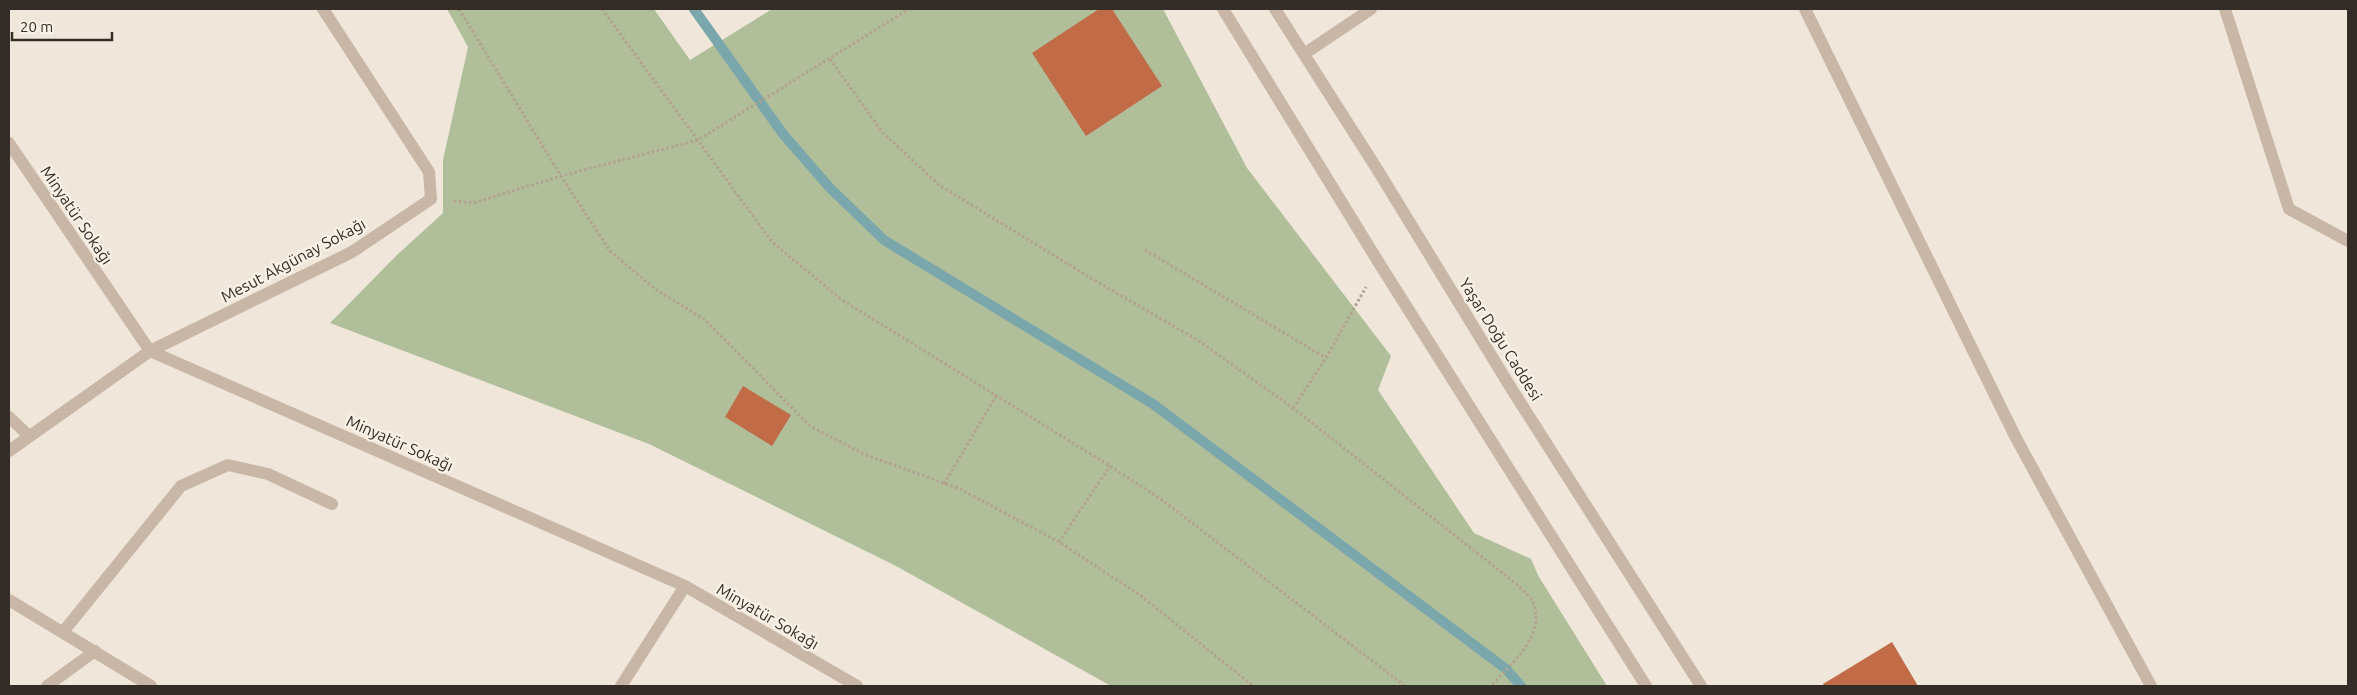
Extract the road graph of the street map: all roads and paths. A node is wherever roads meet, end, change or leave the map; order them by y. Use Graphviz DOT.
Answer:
graph roads {
  1 [pos="323,9"];
  2 [pos="460,9"];
  3 [pos="602,9"];
  4 [pos="909,9"];
  5 [pos="1223,9"];
  6 [pos="1274,9"];
  7 [pos="1371,9"];
  8 [pos="1805,9"];
  9 [pos="2225,9"];
  10 [pos="1304,54"];
  11 [pos="830,59"];
  12 [pos="698,140"];
  13 [pos="9,143"];
  14 [pos="561,176"];
  15 [pos="431,199"];
  16 [pos="2348,241"];
  17 [pos="1145,250"];
  18 [pos="1379,263"];
  19 [pos="150,351"];
  20 [pos="1326,358"];
  21 [pos="996,396"];
  22 [pos="1293,408"];
  23 [pos="9,417"];
  24 [pos="29,436"];
  25 [pos="9,451"];
  26 [pos="1110,466"];
  27 [pos="944,484"];
  28 [pos="332,504"];
  29 [pos="1059,542"];
  30 [pos="685,586"];
  31 [pos="9,600"];
  32 [pos="63,632"];
  33 [pos="95,651"];
  34 [pos="47,686"];
  35 [pos="151,686"];
  36 [pos="621,686"];
  37 [pos="857,686"];
  38 [pos="1253,686"];
  39 [pos="1405,686"];
  40 [pos="1491,686"];
  41 [pos="1646,686"];
  42 [pos="1700,686"];
  43 [pos="2151,686"];
  1 -- 15 [label="street"];
  2 -- 14 [label="path"];
  3 -- 12 [label="path"];
  4 -- 11 [label="path"];
  5 -- 18 [label="street"];
  6 -- 10 [label="street, Yaşar Doğu Caddesi"];
  7 -- 10 [label="street"];
  8 -- 43 [label="street"];
  9 -- 16 [label="street"];
  10 -- 42 [label="street, Yaşar Doğu Caddesi"];
  11 -- 12 [label="path"];
  11 -- 22 [label="path"];
  12 -- 14 [label="path"];
  12 -- 21 [label="path"];
  13 -- 19 [label="street, Minyatür Sokağı"];
  14 -- 15 [label="path"];
  14 -- 27 [label="path"];
  15 -- 19 [label="street, Mesut Akgünay Sokağı"];
  17 -- 20 [label="path"];
  18 -- 20 [label="path"];
  18 -- 41 [label="street"];
  19 -- 24 [label="street, Mesut Akgünay Sokağı"];
  19 -- 30 [label="street, Minyatür Sokağı"];
  20 -- 22 [label="path"];
  21 -- 26 [label="path"];
  21 -- 27 [label="path"];
  22 -- 40 [label="path"];
  23 -- 24 [label="street"];
  24 -- 25 [label="street, Mesut Akgünay Sokağı"];
  26 -- 29 [label="path"];
  26 -- 39 [label="path"];
  27 -- 29 [label="path"];
  28 -- 32 [label="street"];
  29 -- 38 [label="path"];
  30 -- 36 [label="street"];
  30 -- 37 [label="street, Minyatür Sokağı"];
  31 -- 32 [label="street"];
  32 -- 33 [label="street"];
  33 -- 34 [label="street"];
  33 -- 35 [label="street"];
}
